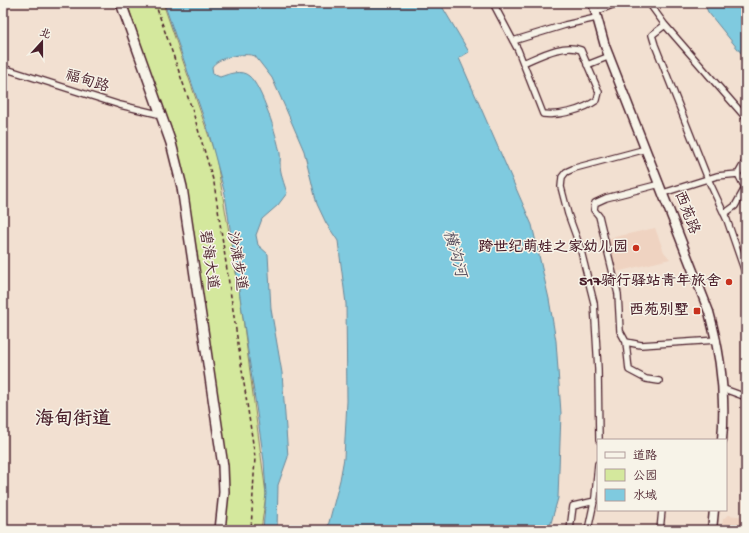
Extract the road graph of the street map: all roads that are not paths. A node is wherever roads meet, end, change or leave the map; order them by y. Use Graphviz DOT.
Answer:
graph roads {
  1 [pos="121,3"];
  2 [pos="127,3"];
  3 [pos="493,3"];
  4 [pos="593,3"];
  5 [pos="617,3"];
  6 [pos="649,3"];
  7 [pos="596,15"];
  8 [pos="665,25"];
  9 [pos="514,41"];
  10 [pos="610,56"];
  11 [pos="523,63"];
  12 [pos="587,65"];
  13 [pos="3,68"];
  14 [pos="163,115"];
  15 [pos="746,118"];
  16 [pos="646,149"];
  17 [pos="746,160"];
  18 [pos="738,174"];
  19 [pos="708,179"];
  20 [pos="660,184"];
  21 [pos="746,190"];
  22 [pos="663,193"];
  23 [pos="724,214"];
  24 [pos="746,274"];
  25 [pos="717,340"];
  26 [pos="626,342"];
  27 [pos="659,381"];
  28 [pos="724,389"];
  29 [pos="746,397"];
  30 [pos="600,439"];
  31 [pos="722,439"];
  32 [pos="597,476"];
  33 [pos="595,501"];
  34 [pos="662,511"];
  35 [pos="714,511"];
  36 [pos="220,530"];
  37 [pos="224,530"];
  38 [pos="570,530"];
  39 [pos="588,530"];
  40 [pos="660,530"];
  41 [pos="712,530"];
  1 -- 14 [label="main road, 碧海大道"];
  2 -- 14 [label="main road, 碧海大道"];
  3 -- 9 [label="street"];
  4 -- 7 [label="main road, 西苑路"];
  5 -- 7 [label="street"];
  6 -- 8 [label="street"];
  7 -- 9 [label="street"];
  7 -- 10 [label="main road, 西苑路"];
  8 -- 15 [label="street"];
  8 -- 19 [label="street"];
  9 -- 11 [label="street"];
  10 -- 12 [label="street"];
  10 -- 16 [label="main road, 西苑路"];
  11 -- 12 [label="street"];
  11 -- 12 [label="street"];
  13 -- 14 [label="street, 福甸路"];
  14 -- 36 [label="main road, 碧海大道"];
  14 -- 37 [label="main road, 碧海大道"];
  16 -- 20 [label="main road, 西苑路"];
  16 -- 30 [label="street"];
  17 -- 18 [label="street"];
  18 -- 19 [label="street"];
  18 -- 21 [label="street"];
  19 -- 22 [label="street"];
  19 -- 23 [label="street"];
  20 -- 22 [label="main road, 西苑路"];
  20 -- 26 [label="street"];
  21 -- 23 [label="street"];
  22 -- 25 [label="main road, 西苑路"];
  23 -- 24 [label="street"];
  25 -- 26 [label="street"];
  25 -- 28 [label="main road, 西苑路"];
  26 -- 27 [label="street"];
  28 -- 29 [label="street"];
  28 -- 31 [label="main road, 西苑路"];
  32 -- 33 [label="street"];
  33 -- 38 [label="street"];
  33 -- 39 [label="street"];
  34 -- 40 [label="street"];
  35 -- 41 [label="main road"];
}
